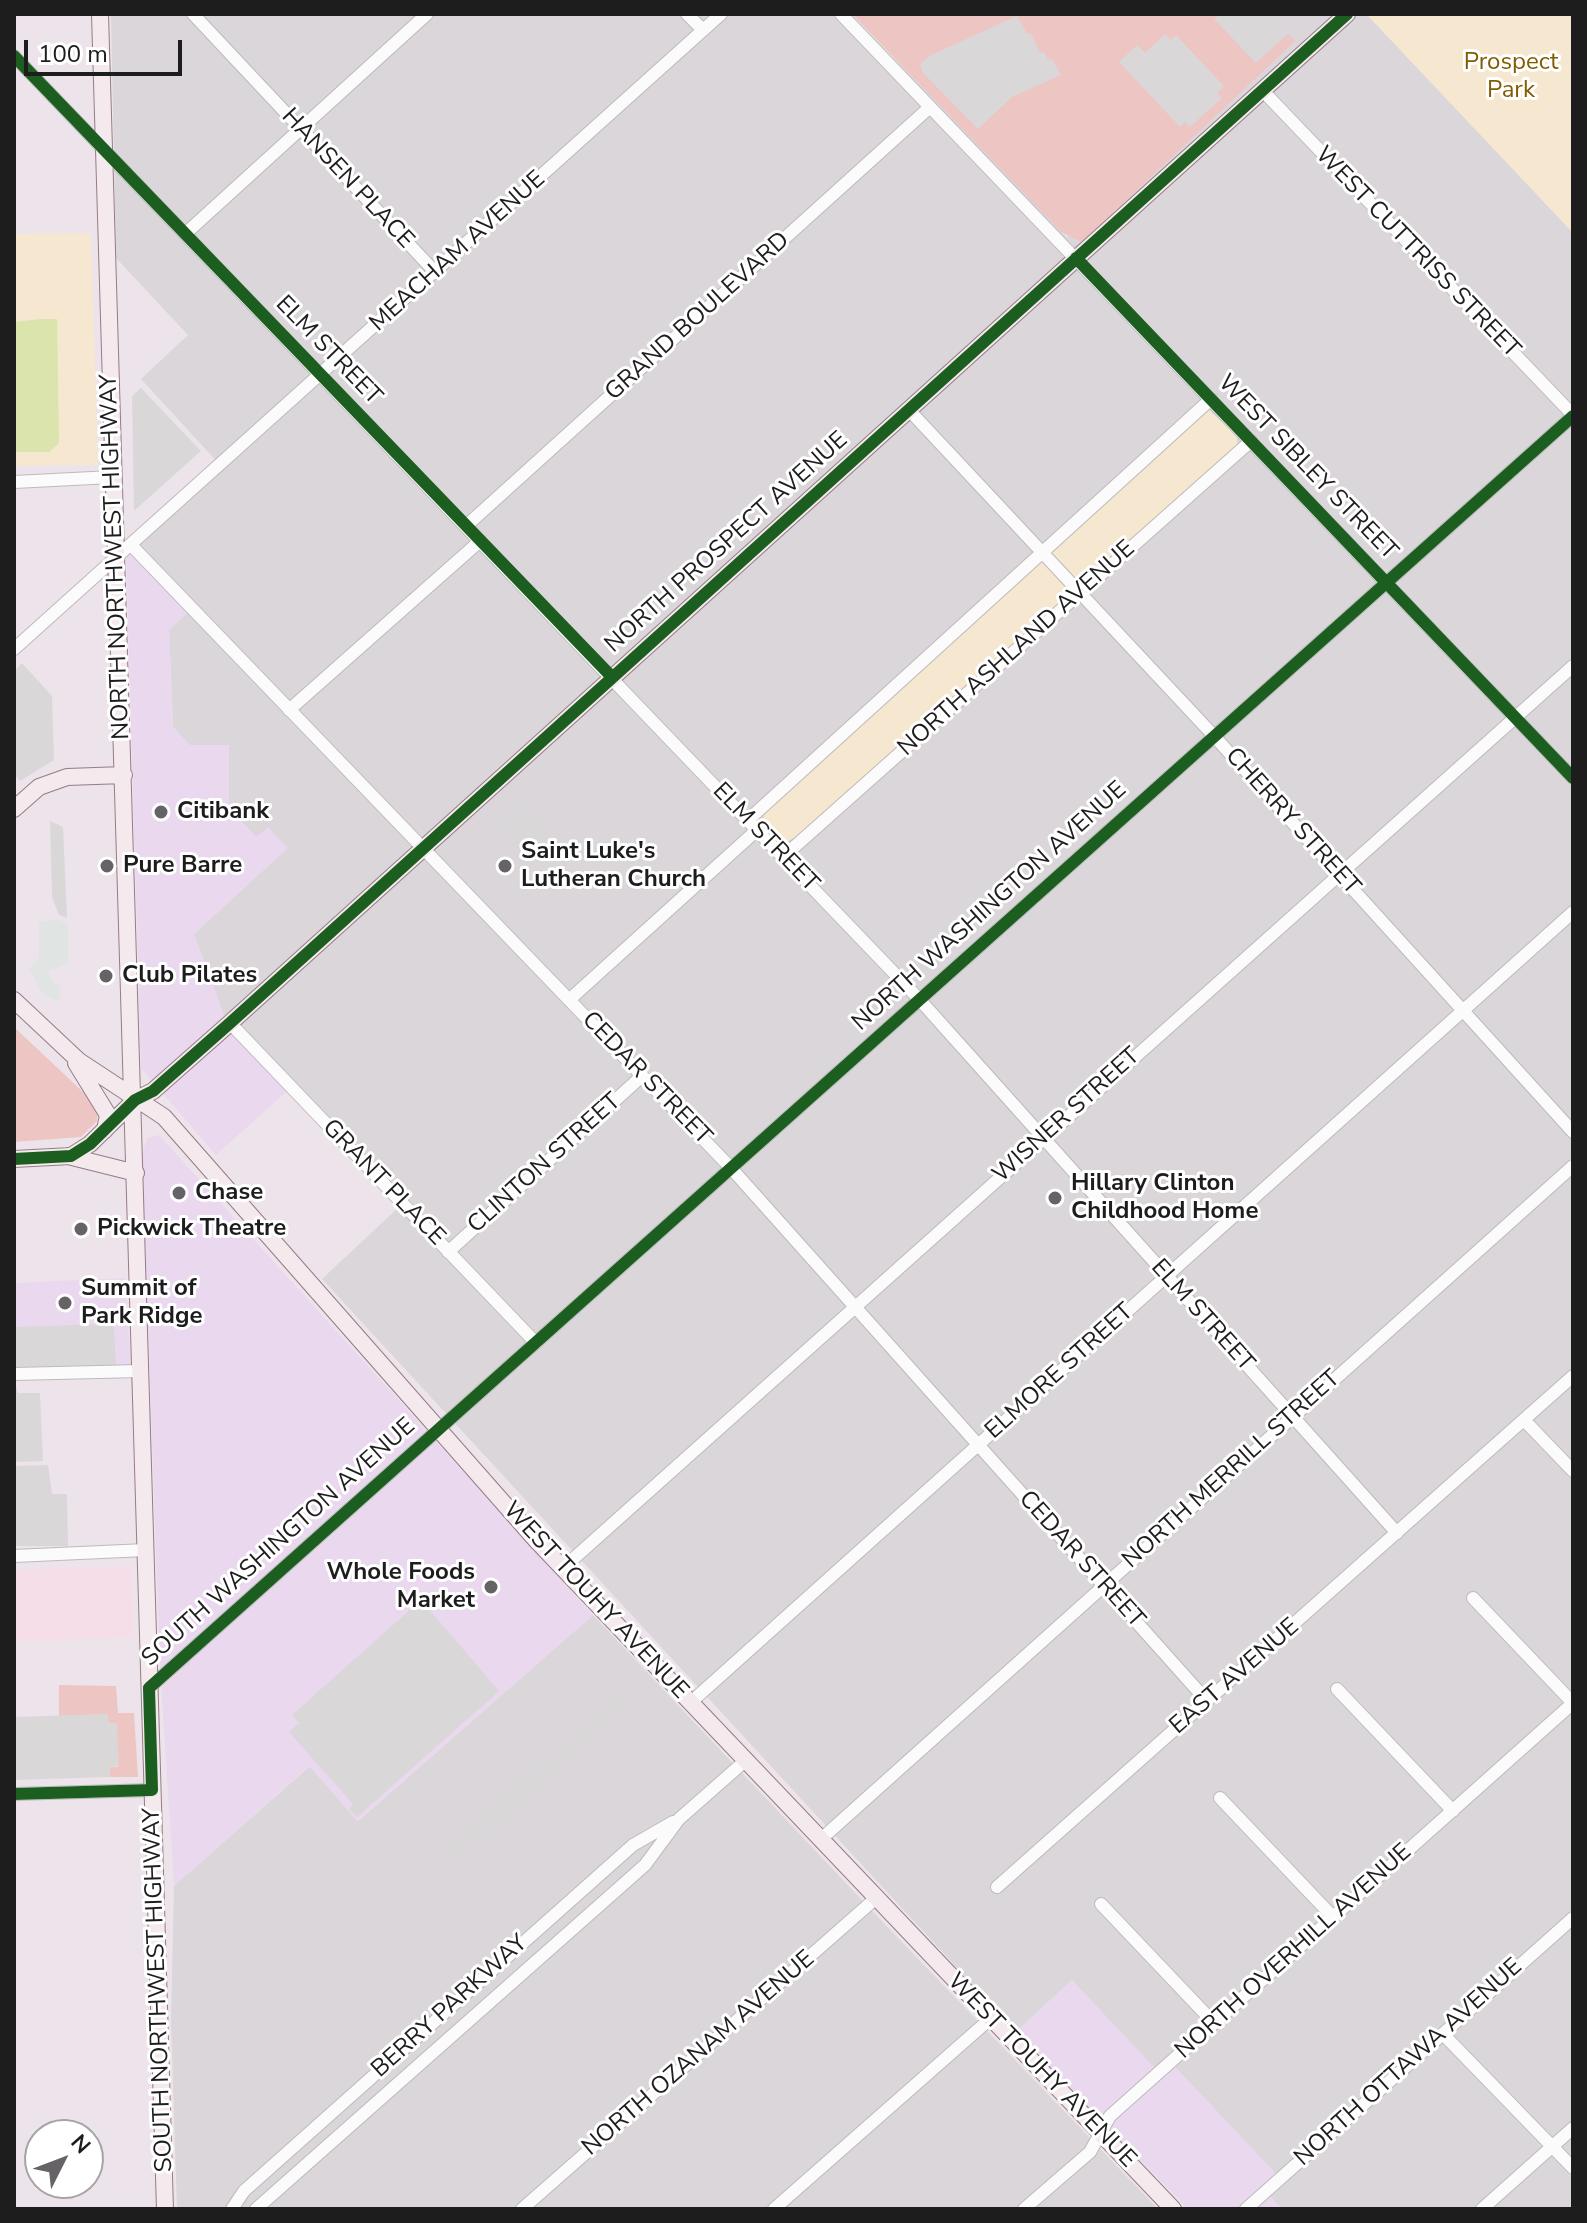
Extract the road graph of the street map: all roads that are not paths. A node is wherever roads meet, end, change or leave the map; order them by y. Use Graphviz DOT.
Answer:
graph roads {
  1 [pos="100,14"];
  2 [pos="193,14"];
  3 [pos="427,14"];
  4 [pos="687,14"];
  5 [pos="721,14"];
  6 [pos="841,14"];
  7 [pos="1347,14"];
  8 [pos="703,30"];
  9 [pos="14,56"];
  10 [pos="1262,90"];
  11 [pos="930,107"];
  12 [pos="301,129"];
  13 [pos="104,150"];
  14 [pos="185,234"];
  15 [pos="1076,258"];
  16 [pos="436,273"];
  17 [pos="321,375"];
  18 [pos="1211,399"];
  19 [pos="909,410"];
  20 [pos="1573,416"];
  21 [pos="1251,441"];
  22 [pos="112,477"];
  23 [pos="14,482"];
  24 [pos="466,526"];
  25 [pos="480,541"];
  26 [pos="131,545"];
  27 [pos="1042,552"];
  28 [pos="116,559"];
  29 [pos="1387,583"];
  30 [pos="1080,593"];
  31 [pos="14,649"];
  32 [pos="1573,666"];
  33 [pos="611,676"];
  34 [pos="289,710"];
  35 [pos="1515,717"];
  36 [pos="1214,736"];
  37 [pos="124,775"];
  38 [pos="1573,778"];
  39 [pos="14,809"];
  40 [pos="752,825"];
  41 [pos="421,847"];
  42 [pos="783,857"];
  43 [pos="1338,872"];
  44 [pos="1573,912"];
  45 [pos="919,999"];
  46 [pos="14,1000"];
  47 [pos="569,1000"];
  48 [pos="1464,1010"];
  49 [pos="230,1023"];
  50 [pos="71,1055"];
  51 [pos="642,1076"];
  52 [pos="135,1100"];
  53 [pos="105,1130"];
  54 [pos="1573,1132"];
  55 [pos="1043,1138"];
  56 [pos="68,1156"];
  57 [pos="14,1159"];
  58 [pos="1573,1166"];
  59 [pos="731,1168"];
  60 [pos="136,1173"];
  61 [pos="448,1252"];
  62 [pos="1167,1276"];
  63 [pos="855,1307"];
  64 [pos="536,1343"];
  65 [pos="140,1371"];
  66 [pos="14,1374"];
  67 [pos="1573,1376"];
  68 [pos="1292,1416"];
  69 [pos="1524,1420"];
  70 [pos="437,1432"];
  71 [pos="978,1445"];
  72 [pos="1573,1471"];
  73 [pos="1397,1533"];
  74 [pos="146,1550"];
  75 [pos="14,1556"];
  76 [pos="563,1568"];
  77 [pos="1103,1585"];
  78 [pos="1473,1598"];
  79 [pos="149,1688"];
  80 [pos="1337,1689"];
  81 [pos="1207,1701"];
  82 [pos="690,1703"];
  83 [pos="1573,1703"];
  84 [pos="745,1761"];
  85 [pos="152,1790"];
  86 [pos="14,1794"];
  87 [pos="1220,1798"];
  88 [pos="1453,1811"];
  89 [pos="679,1819"];
  90 [pos="820,1840"];
  91 [pos="997,1887"];
  92 [pos="875,1899"];
  93 [pos="1101,1904"];
  94 [pos="1333,1917"];
  95 [pos="1573,1918"];
  96 [pos="990,2019"];
  97 [pos="1214,2023"];
  98 [pos="1443,2034"];
  99 [pos="1573,2128"];
  100 [pos="1100,2133"];
  101 [pos="1552,2147"];
  102 [pos="1573,2168"];
  103 [pos="165,2209"];
  104 [pos="232,2209"];
  105 [pos="256,2209"];
  106 [pos="522,2209"];
  107 [pos="774,2209"];
  108 [pos="1024,2209"];
  109 [pos="1173,2209"];
  110 [pos="1246,2209"];
  111 [pos="1482,2209"];
  1 -- 13 [label="main road, NORTH NORTHWEST HIGHWAY"];
  2 -- 12 [label="street, HANSEN PLACE"];
  3 -- 12 [label="street"];
  4 -- 8 [label="street"];
  5 -- 8 [label="street, MEACHAM AVENUE"];
  6 -- 11 [label="street, WEST SIBLEY STREET"];
  7 -- 10 [label="main road, NORTH PROSPECT AVENUE"];
  8 -- 16 [label="street, MEACHAM AVENUE"];
  9 -- 13 [label="street, ELM STREET"];
  10 -- 15 [label="main road, NORTH PROSPECT AVENUE"];
  10 -- 20 [label="street, WEST CUTTRISS STREET"];
  11 -- 15 [label="street, WEST SIBLEY STREET"];
  11 -- 24 [label="street, GRAND BOULEVARD"];
  12 -- 14 [label="street"];
  12 -- 16 [label="street, HANSEN PLACE"];
  13 -- 14 [label="street, ELM STREET"];
  13 -- 22 [label="main road, NORTH NORTHWEST HIGHWAY"];
  14 -- 17 [label="street, ELM STREET"];
  15 -- 18 [label="street, WEST SIBLEY STREET"];
  15 -- 19 [label="main road, NORTH PROSPECT AVENUE"];
  16 -- 17 [label="street, MEACHAM AVENUE"];
  17 -- 24 [label="street, ELM STREET"];
  17 -- 26 [label="street, MEACHAM AVENUE"];
  18 -- 21 [label="street, WEST SIBLEY STREET"];
  18 -- 27 [label="street"];
  19 -- 27 [label="street, CHERRY STREET"];
  19 -- 33 [label="main road, NORTH PROSPECT AVENUE"];
  20 -- 29 [label="street, NORTH WASHINGTON AVENUE"];
  21 -- 29 [label="street, WEST SIBLEY STREET"];
  21 -- 30 [label="street, NORTH ASHLAND AVENUE"];
  22 -- 23 [label="street"];
  22 -- 28 [label="main road, NORTH NORTHWEST HIGHWAY"];
  24 -- 25 [label="street, ELM STREET"];
  25 -- 33 [label="street, ELM STREET"];
  25 -- 34 [label="street"];
  26 -- 28 [label="street, MEACHAM AVENUE"];
  26 -- 34 [label="street, CEDAR STREET"];
  27 -- 30 [label="street, CHERRY STREET"];
  27 -- 40 [label="street"];
  28 -- 31 [label="street, MEACHAM AVENUE"];
  28 -- 37 [label="main road, NORTH NORTHWEST HIGHWAY"];
  29 -- 35 [label="street, WEST SIBLEY STREET"];
  29 -- 36 [label="street, NORTH WASHINGTON AVENUE"];
  30 -- 36 [label="street, CHERRY STREET"];
  30 -- 42 [label="street, NORTH ASHLAND AVENUE"];
  32 -- 35 [label="street, WISNER STREET"];
  33 -- 40 [label="street, ELM STREET"];
  33 -- 41 [label="main road, NORTH PROSPECT AVENUE"];
  34 -- 41 [label="street, CEDAR STREET"];
  35 -- 38 [label="street, WEST SIBLEY STREET"];
  35 -- 43 [label="street, WISNER STREET"];
  36 -- 43 [label="street, CHERRY STREET"];
  36 -- 45 [label="street, NORTH WASHINGTON AVENUE"];
  37 -- 39 [label="main road"];
  37 -- 52 [label="main road, NORTH NORTHWEST HIGHWAY"];
  40 -- 42 [label="street, ELM STREET"];
  40 -- 47 [label="street"];
  41 -- 47 [label="street, CEDAR STREET"];
  41 -- 49 [label="main road, NORTH PROSPECT AVENUE"];
  42 -- 45 [label="street, ELM STREET"];
  43 -- 48 [label="street, CHERRY STREET"];
  43 -- 55 [label="street, WISNER STREET"];
  44 -- 48 [label="street, ELMORE STREET"];
  45 -- 55 [label="street, ELM STREET"];
  45 -- 59 [label="street, NORTH WASHINGTON AVENUE"];
  46 -- 50 [label="main road, WEST TOUHY AVENUE"];
  47 -- 51 [label="street, CEDAR STREET"];
  48 -- 54 [label="street, CHERRY STREET"];
  48 -- 62 [label="street, ELMORE STREET"];
  49 -- 52 [label="main road, NORTH PROSPECT AVENUE"];
  49 -- 61 [label="street, GRANT PLACE"];
  50 -- 52 [label="main road, WEST TOUHY AVENUE"];
  50 -- 53 [label="main road"];
  51 -- 59 [label="street, CEDAR STREET"];
  51 -- 61 [label="street, CLINTON STREET"];
  52 -- 53 [label="main road, NORTH PROSPECT AVENUE"];
  52 -- 60 [label="main road, SOUTH NORTHWEST HIGHWAY"];
  52 -- 70 [label="main road, WEST TOUHY AVENUE"];
  53 -- 56 [label="main road, NORTH PROSPECT AVENUE"];
  55 -- 62 [label="street, ELM STREET"];
  55 -- 63 [label="street, WISNER STREET"];
  56 -- 57 [label="main road"];
  56 -- 60 [label="main road"];
  58 -- 68 [label="street, NORTH MERRILL STREET"];
  59 -- 63 [label="street, CEDAR STREET"];
  59 -- 64 [label="street, NORTH WASHINGTON AVENUE"];
  60 -- 65 [label="main road, SOUTH NORTHWEST HIGHWAY"];
  61 -- 64 [label="street, GRANT PLACE"];
  62 -- 68 [label="street, ELM STREET"];
  62 -- 71 [label="street, ELMORE STREET"];
  63 -- 71 [label="street, CEDAR STREET"];
  63 -- 76 [label="street, WISNER STREET"];
  64 -- 70 [label="street, NORTH WASHINGTON AVENUE"];
  65 -- 66 [label="street"];
  65 -- 74 [label="main road, SOUTH NORTHWEST HIGHWAY"];
  67 -- 69 [label="street, EAST AVENUE"];
  68 -- 73 [label="street, ELM STREET"];
  68 -- 77 [label="street, NORTH MERRILL STREET"];
  69 -- 72 [label="street"];
  69 -- 73 [label="street, EAST AVENUE"];
  70 -- 76 [label="main road, WEST TOUHY AVENUE"];
  70 -- 79 [label="street, SOUTH WASHINGTON AVENUE"];
  71 -- 77 [label="street, CEDAR STREET"];
  71 -- 82 [label="street, ELMORE STREET"];
  73 -- 81 [label="street, EAST AVENUE"];
  74 -- 75 [label="street"];
  74 -- 79 [label="main road, SOUTH NORTHWEST HIGHWAY"];
  76 -- 82 [label="main road, WEST TOUHY AVENUE"];
  77 -- 81 [label="street, CEDAR STREET"];
  77 -- 90 [label="street, NORTH MERRILL STREET"];
  78 -- 83 [label="street"];
  79 -- 85 [label="main road, SOUTH NORTHWEST HIGHWAY"];
  80 -- 88 [label="street"];
  81 -- 91 [label="street, EAST AVENUE"];
  82 -- 84 [label="main road, WEST TOUHY AVENUE"];
  83 -- 88 [label="street, NORTH OVERHILL AVENUE"];
  84 -- 89 [label="street, BERRY PARKWAY"];
  84 -- 90 [label="main road, WEST TOUHY AVENUE"];
  85 -- 86 [label="street"];
  85 -- 103 [label="main road, SOUTH NORTHWEST HIGHWAY"];
  87 -- 94 [label="street"];
  88 -- 94 [label="street, NORTH OVERHILL AVENUE"];
  89 -- 104 [label="street, BERRY PARKWAY"];
  89 -- 105 [label="street, BERRY PARKWAY"];
  90 -- 92 [label="main road, WEST TOUHY AVENUE"];
  92 -- 96 [label="main road, WEST TOUHY AVENUE"];
  92 -- 106 [label="street, NORTH OZANAM AVENUE"];
  93 -- 97 [label="street"];
  94 -- 97 [label="street, NORTH OVERHILL AVENUE"];
  95 -- 98 [label="street, NORTH OTTAWA AVENUE"];
  96 -- 100 [label="main road, WEST TOUHY AVENUE"];
  96 -- 107 [label="street"];
  97 -- 100 [label="street, NORTH OVERHILL AVENUE"];
  98 -- 101 [label="street"];
  98 -- 110 [label="street, NORTH OTTAWA AVENUE"];
  99 -- 101 [label="street"];
  100 -- 108 [label="street, NORTH OVERHILL AVENUE"];
  100 -- 109 [label="main road, WEST TOUHY AVENUE"];
  101 -- 102 [label="street"];
  101 -- 111 [label="street"];
}
